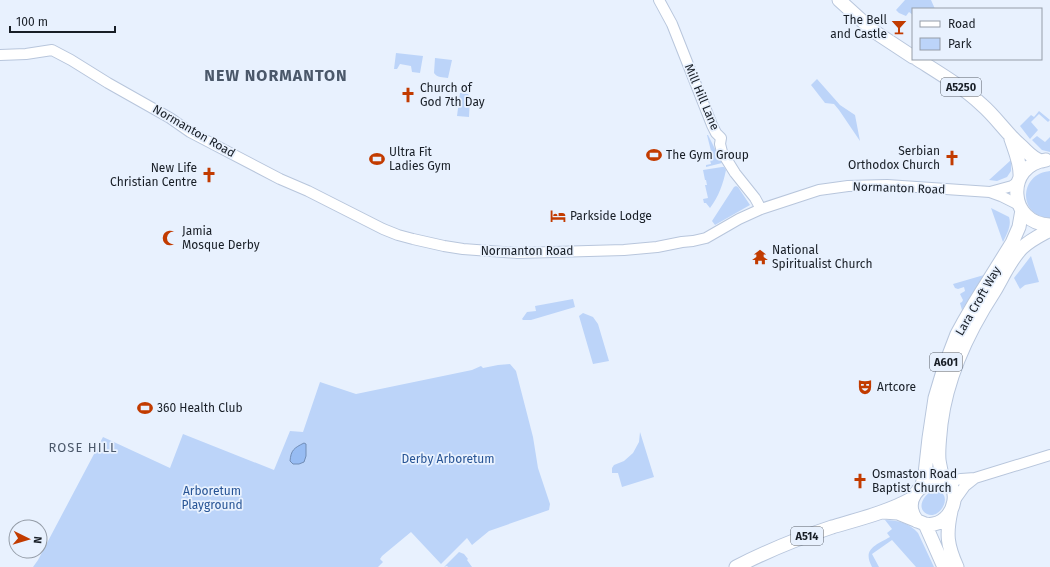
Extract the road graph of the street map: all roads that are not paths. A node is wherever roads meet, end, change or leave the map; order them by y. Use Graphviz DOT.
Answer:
graph roads {
  1 [pos="659,0"];
  2 [pos="839,0"];
  3 [pos="0,55"];
  4 [pos="912,56"];
  5 [pos="919,60"];
  6 [pos="1010,137"];
  7 [pos="1046,161"];
  8 [pos="1019,180"];
  9 [pos="990,192"];
  10 [pos="1020,208"];
  11 [pos="761,209"];
  12 [pos="1050,225"];
  13 [pos="1050,230"];
  14 [pos="1050,455"];
  15 [pos="975,478"];
  16 [pos="945,482"];
  17 [pos="921,488"];
  18 [pos="913,498"];
  19 [pos="953,505"];
  20 [pos="880,512"];
  21 [pos="921,522"];
  22 [pos="736,567"];
  23 [pos="944,567"];
  24 [pos="957,567"];
  1 -- 11 [label="street, Mill Hill Lane"];
  2 -- 4 [label="main road"];
  3 -- 11 [label="street, Normanton Road"];
  5 -- 6 [label="main road, A5250"];
  6 -- 7 [label="main road, A5250"];
  6 -- 8 [label="main road, A5250"];
  7 -- 8 [label="main road"];
  8 -- 9 [label="street, Normanton Road"];
  8 -- 10 [label="main road, A601"];
  9 -- 10 [label="street, Normanton Road"];
  9 -- 11 [label="street, Normanton Road"];
  10 -- 12 [label="main road"];
  10 -- 17 [label="main road, Lara Croft Way / A601"];
  13 -- 16 [label="main road, Lara Croft Way / A601"];
  14 -- 15 [label="street"];
  15 -- 16 [label="street"];
  15 -- 19 [label="street"];
  16 -- 17 [label="main road"];
  16 -- 19 [label="main road, A601"];
  17 -- 18 [label="main road, A601"];
  18 -- 20 [label="main road, A514"];
  18 -- 21 [label="main road"];
  19 -- 21 [label="main road"];
  19 -- 24 [label="main road, A601"];
  20 -- 21 [label="main road, A514"];
  20 -- 22 [label="main road, A514"];
  21 -- 23 [label="main road"];
}
